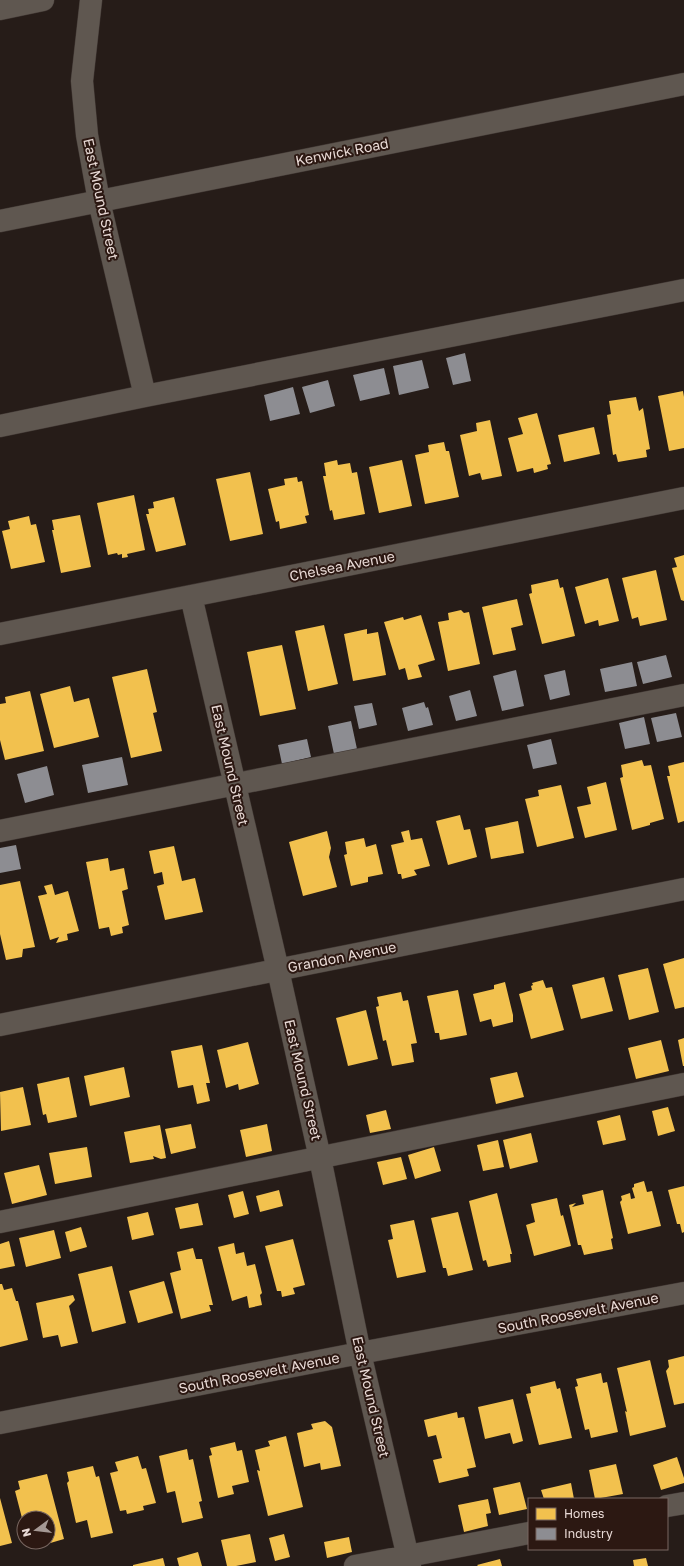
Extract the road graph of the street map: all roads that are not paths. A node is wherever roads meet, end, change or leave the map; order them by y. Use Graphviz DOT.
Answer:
graph roads {
  1 [pos="44,0"];
  2 [pos="90,0"];
  3 [pos="0,9"];
  4 [pos="684,84"];
  5 [pos="99,201"];
  6 [pos="0,221"];
  7 [pos="684,290"];
  8 [pos="145,396"];
  9 [pos="0,426"];
  10 [pos="684,498"];
  11 [pos="191,596"];
  12 [pos="0,634"];
  13 [pos="684,695"];
  14 [pos="235,784"];
  15 [pos="0,831"];
  16 [pos="684,889"];
  17 [pos="278,970"];
  18 [pos="0,1025"];
  19 [pos="684,1084"];
  20 [pos="320,1158"];
  21 [pos="0,1222"];
  22 [pos="684,1293"];
  23 [pos="360,1353"];
  24 [pos="0,1423"];
  25 [pos="684,1503"];
  26 [pos="668,1506"];
  27 [pos="528,1533"];
  28 [pos="409,1561"];
  29 [pos="355,1566"];
  1 -- 3 [label="street"];
  2 -- 5 [label="street, East Mound Street"];
  4 -- 5 [label="street, Kenwick Road"];
  5 -- 6 [label="street, Kenwick Road"];
  5 -- 8 [label="street, East Mound Street"];
  7 -- 8 [label="street"];
  8 -- 9 [label="street"];
  10 -- 11 [label="street, Chelsea Avenue"];
  11 -- 12 [label="street, Chelsea Avenue"];
  11 -- 14 [label="street, East Mound Street"];
  13 -- 14 [label="street"];
  14 -- 15 [label="street"];
  14 -- 17 [label="street, East Mound Street"];
  16 -- 17 [label="street, Grandon Avenue"];
  17 -- 18 [label="street, Grandon Avenue"];
  17 -- 20 [label="street, East Mound Street"];
  19 -- 20 [label="street"];
  20 -- 21 [label="street"];
  20 -- 23 [label="street, East Mound Street"];
  22 -- 23 [label="street, South Roosevelt Avenue"];
  23 -- 24 [label="street, South Roosevelt Avenue"];
  23 -- 28 [label="street, East Mound Street"];
  25 -- 26 [label="street"];
  27 -- 28 [label="street"];
  28 -- 29 [label="street"];
}
